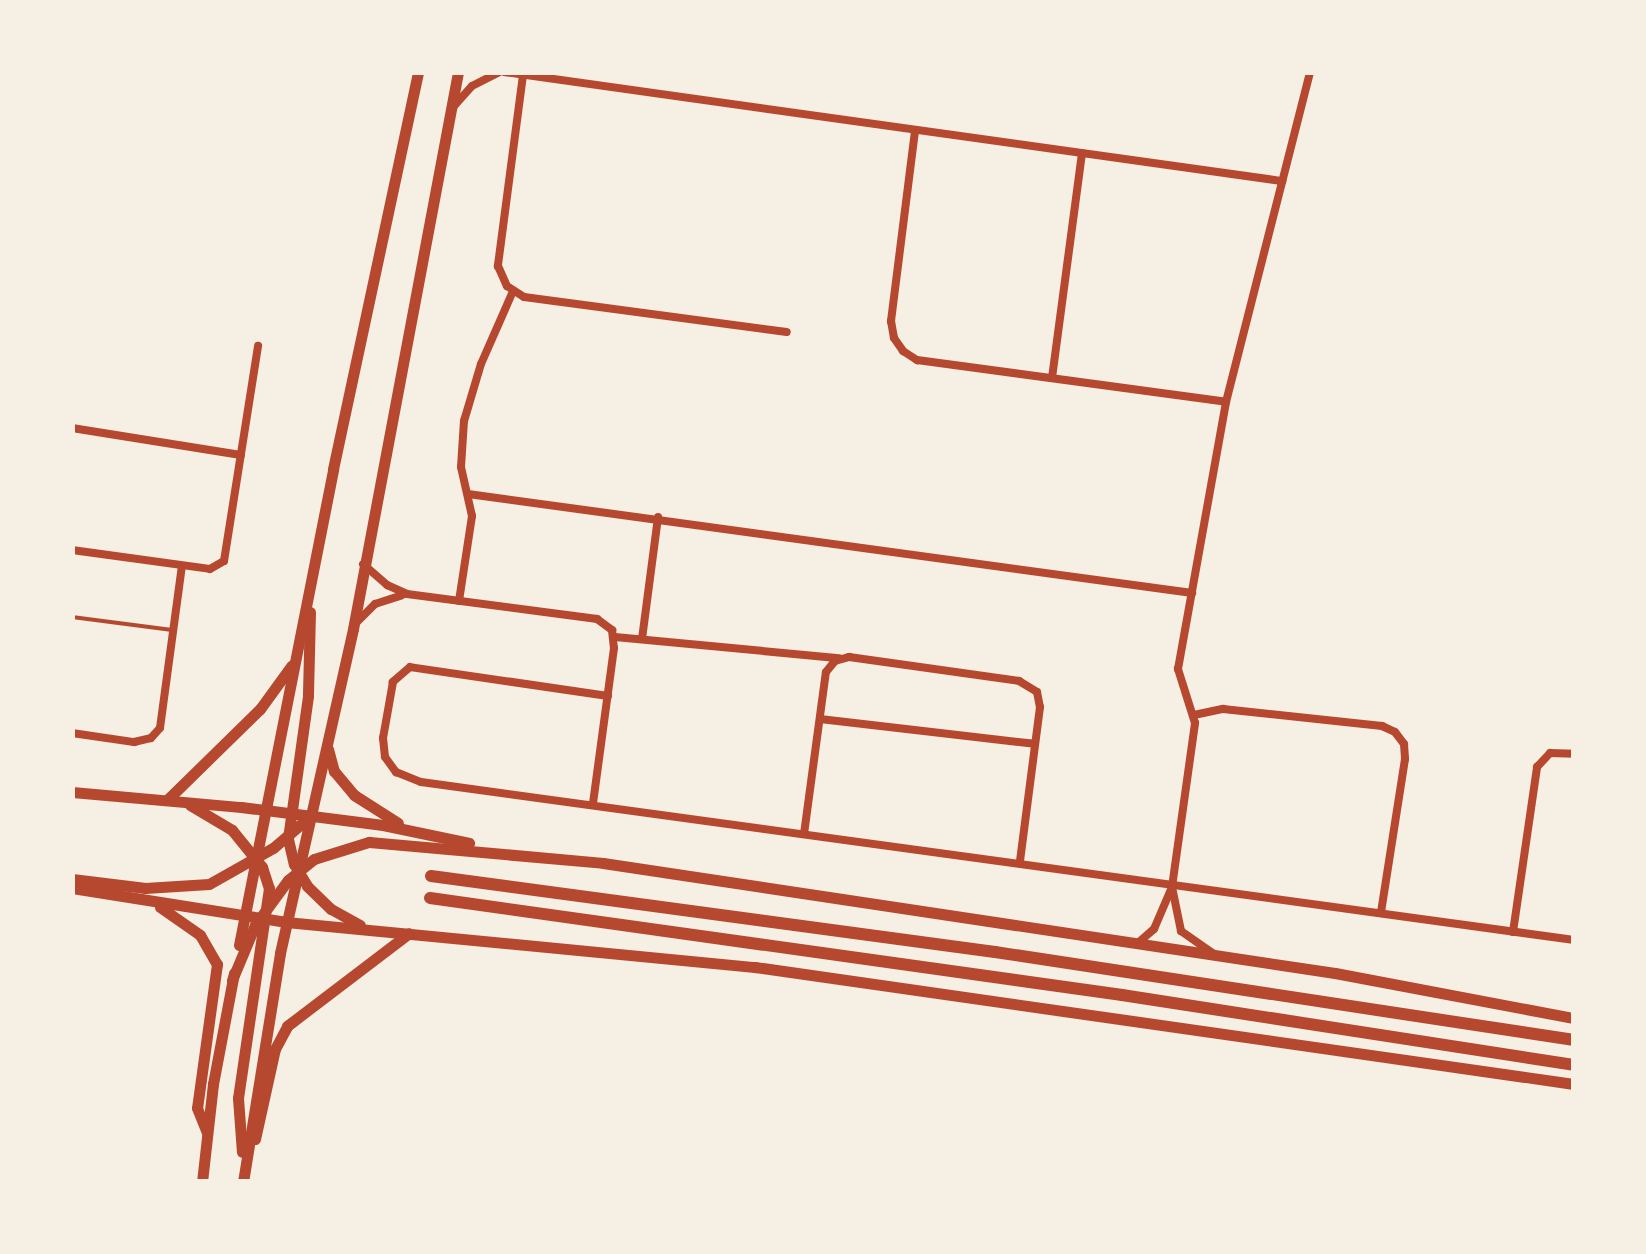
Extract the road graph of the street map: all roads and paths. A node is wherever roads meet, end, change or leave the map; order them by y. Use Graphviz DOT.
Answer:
graph roads {
  1 [pos="418,72"];
  2 [pos="458,72"];
  3 [pos="501,72"];
  4 [pos="1310,72"];
  5 [pos="523,75"];
  6 [pos="452,110"];
  7 [pos="915,131"];
  8 [pos="1082,153"];
  9 [pos="1282,181"];
  10 [pos="513,291"];
  11 [pos="786,332"];
  12 [pos="258,346"];
  13 [pos="1052,378"];
  14 [pos="1226,402"];
  15 [pos="72,428"];
  16 [pos="241,455"];
  17 [pos="468,494"];
  18 [pos="658,517"];
  19 [pos="72,550"];
  20 [pos="363,563"];
  21 [pos="182,566"];
  22 [pos="1192,593"];
  23 [pos="407,594"];
  24 [pos="309,596"];
  25 [pos="459,602"];
  26 [pos="72,617"];
  27 [pos="352,629"];
  28 [pos="176,631"];
  29 [pos="615,636"];
  30 [pos="642,639"];
  31 [pos="298,657"];
  32 [pos="842,658"];
  33 [pos="608,696"];
  34 [pos="1194,715"];
  35 [pos="820,719"];
  36 [pos="72,733"];
  37 [pos="327,740"];
  38 [pos="1035,744"];
  39 [pos="1574,754"];
  40 [pos="72,792"];
  41 [pos="173,799"];
  42 [pos="593,804"];
  43 [pos="266,810"];
  44 [pos="289,814"];
  45 [pos="310,816"];
  46 [pos="804,834"];
  47 [pos="288,838"];
  48 [pos="519,854"];
  49 [pos="257,858"];
  50 [pos="1020,862"];
  51 [pos="298,871"];
  52 [pos="431,876"];
  53 [pos="72,879"];
  54 [pos="1172,887"];
  55 [pos="72,888"];
  56 [pos="430,898"];
  57 [pos="270,900"];
  58 [pos="152,903"];
  59 [pos="1381,913"];
  60 [pos="257,917"];
  61 [pos="286,922"];
  62 [pos="373,930"];
  63 [pos="411,932"];
  64 [pos="1513,932"];
  65 [pos="1574,940"];
  66 [pos="1138,942"];
  67 [pos="1214,954"];
  68 [pos="1574,1018"];
  69 [pos="1574,1040"];
  70 [pos="1574,1065"];
  71 [pos="1574,1084"];
  72 [pos="207,1132"];
  73 [pos="244,1166"];
  74 [pos="202,1182"];
  75 [pos="243,1182"];
  1 -- 24 [label="main road"];
  2 -- 6 [label="main road"];
  3 -- 5 [label="street"];
  3 -- 6 [label="street"];
  4 -- 9 [label="street"];
  5 -- 7 [label="street"];
  5 -- 10 [label="street"];
  6 -- 20 [label="main road"];
  7 -- 8 [label="street"];
  7 -- 13 [label="street"];
  8 -- 9 [label="street"];
  8 -- 13 [label="street"];
  9 -- 14 [label="street"];
  10 -- 11 [label="street"];
  10 -- 17 [label="street"];
  12 -- 16 [label="street"];
  13 -- 14 [label="street"];
  14 -- 22 [label="street"];
  15 -- 16 [label="street"];
  16 -- 21 [label="street"];
  17 -- 18 [label="street"];
  17 -- 25 [label="street"];
  18 -- 22 [label="street"];
  18 -- 30 [label="street"];
  19 -- 21 [label="street"];
  20 -- 23 [label="street"];
  20 -- 27 [label="main road"];
  21 -- 28 [label="street"];
  22 -- 34 [label="street"];
  23 -- 25 [label="street"];
  23 -- 27 [label="street"];
  24 -- 31 [label="main road"];
  24 -- 44 [label="main road"];
  25 -- 29 [label="street"];
  26 -- 28 [label="lane"];
  27 -- 37 [label="main road"];
  28 -- 36 [label="street"];
  29 -- 30 [label="street"];
  29 -- 33 [label="street"];
  30 -- 32 [label="street"];
  31 -- 41 [label="main road"];
  31 -- 43 [label="main road"];
  32 -- 35 [label="street"];
  32 -- 38 [label="street"];
  33 -- 42 [label="street"];
  33 -- 42 [label="street"];
  34 -- 54 [label="street"];
  34 -- 59 [label="street"];
  35 -- 38 [label="street"];
  35 -- 46 [label="street"];
  37 -- 45 [label="main road"];
  37 -- 48 [label="main road"];
  38 -- 50 [label="street"];
  39 -- 64 [label="street"];
  40 -- 41 [label="main road"];
  41 -- 43 [label="main road"];
  41 -- 49 [label="main road"];
  42 -- 46 [label="street"];
  43 -- 44 [label="main road"];
  43 -- 49 [label="main road"];
  44 -- 45 [label="main road"];
  44 -- 47 [label="main road"];
  45 -- 47 [label="main road"];
  45 -- 48 [label="main road"];
  45 -- 51 [label="main road"];
  46 -- 50 [label="street"];
  47 -- 49 [label="main road"];
  47 -- 51 [label="main road"];
  48 -- 51 [label="main road"];
  48 -- 66 [label="main road"];
  49 -- 53 [label="main road"];
  49 -- 57 [label="main road"];
  49 -- 60 [label="main road"];
  50 -- 54 [label="street"];
  51 -- 57 [label="main road"];
  51 -- 61 [label="main road"];
  51 -- 62 [label="main road"];
  52 -- 69 [label="highway"];
  54 -- 59 [label="street"];
  54 -- 66 [label="street"];
  54 -- 67 [label="street"];
  55 -- 58 [label="main road"];
  56 -- 70 [label="highway"];
  57 -- 60 [label="main road"];
  58 -- 60 [label="main road"];
  58 -- 72 [label="main road"];
  59 -- 64 [label="street"];
  60 -- 61 [label="main road"];
  60 -- 72 [label="main road"];
  60 -- 73 [label="main road"];
  61 -- 62 [label="main road"];
  61 -- 73 [label="main road"];
  62 -- 63 [label="main road"];
  63 -- 71 [label="main road"];
  63 -- 73 [label="main road"];
  64 -- 65 [label="street"];
  66 -- 67 [label="main road"];
  67 -- 68 [label="main road"];
  72 -- 74 [label="main road"];
  73 -- 75 [label="main road"];
}
